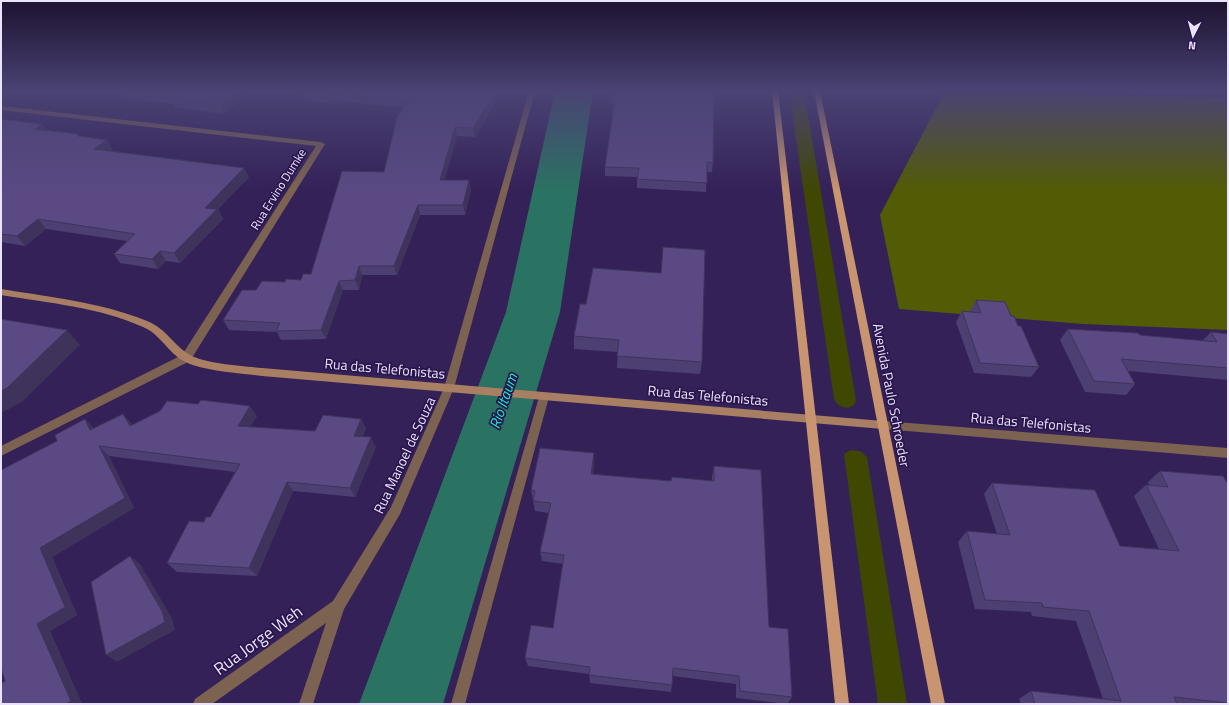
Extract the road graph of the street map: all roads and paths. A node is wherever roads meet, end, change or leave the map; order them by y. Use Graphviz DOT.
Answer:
graph roads {
  1 [pos="142,124"];
  2 [pos="523,124"];
  3 [pos="779,124"];
  4 [pos="824,124"];
  5 [pos="1,292"];
  6 [pos="186,358"];
  7 [pos="449,388"];
  8 [pos="544,397"];
  9 [pos="810,418"];
  10 [pos="883,425"];
  11 [pos="1,451"];
  12 [pos="1228,453"];
  13 [pos="338,606"];
  14 [pos="200,704"];
  15 [pos="306,704"];
  16 [pos="458,704"];
  17 [pos="842,704"];
  18 [pos="938,704"];
  1 -- 6 [label="street, Rua Ervino Dumke"];
  2 -- 7 [label="street, Rua Manoel de Souza"];
  3 -- 9 [label="main road"];
  4 -- 10 [label="main road, Avenida Paulo Schroeder"];
  5 -- 6 [label="street"];
  6 -- 7 [label="street, Rua das Telefonistas"];
  6 -- 11 [label="street"];
  7 -- 8 [label="street, Rua das Telefonistas"];
  7 -- 13 [label="street, Rua Manoel de Souza"];
  8 -- 9 [label="street, Rua das Telefonistas"];
  8 -- 16 [label="street"];
  9 -- 10 [label="street, Rua das Telefonistas"];
  9 -- 17 [label="main road"];
  10 -- 12 [label="street, Rua das Telefonistas"];
  10 -- 18 [label="main road, Avenida Paulo Schroeder"];
  13 -- 14 [label="street, Rua Jorge Weh"];
  13 -- 15 [label="street, Rua Manoel de Souza"];
}
